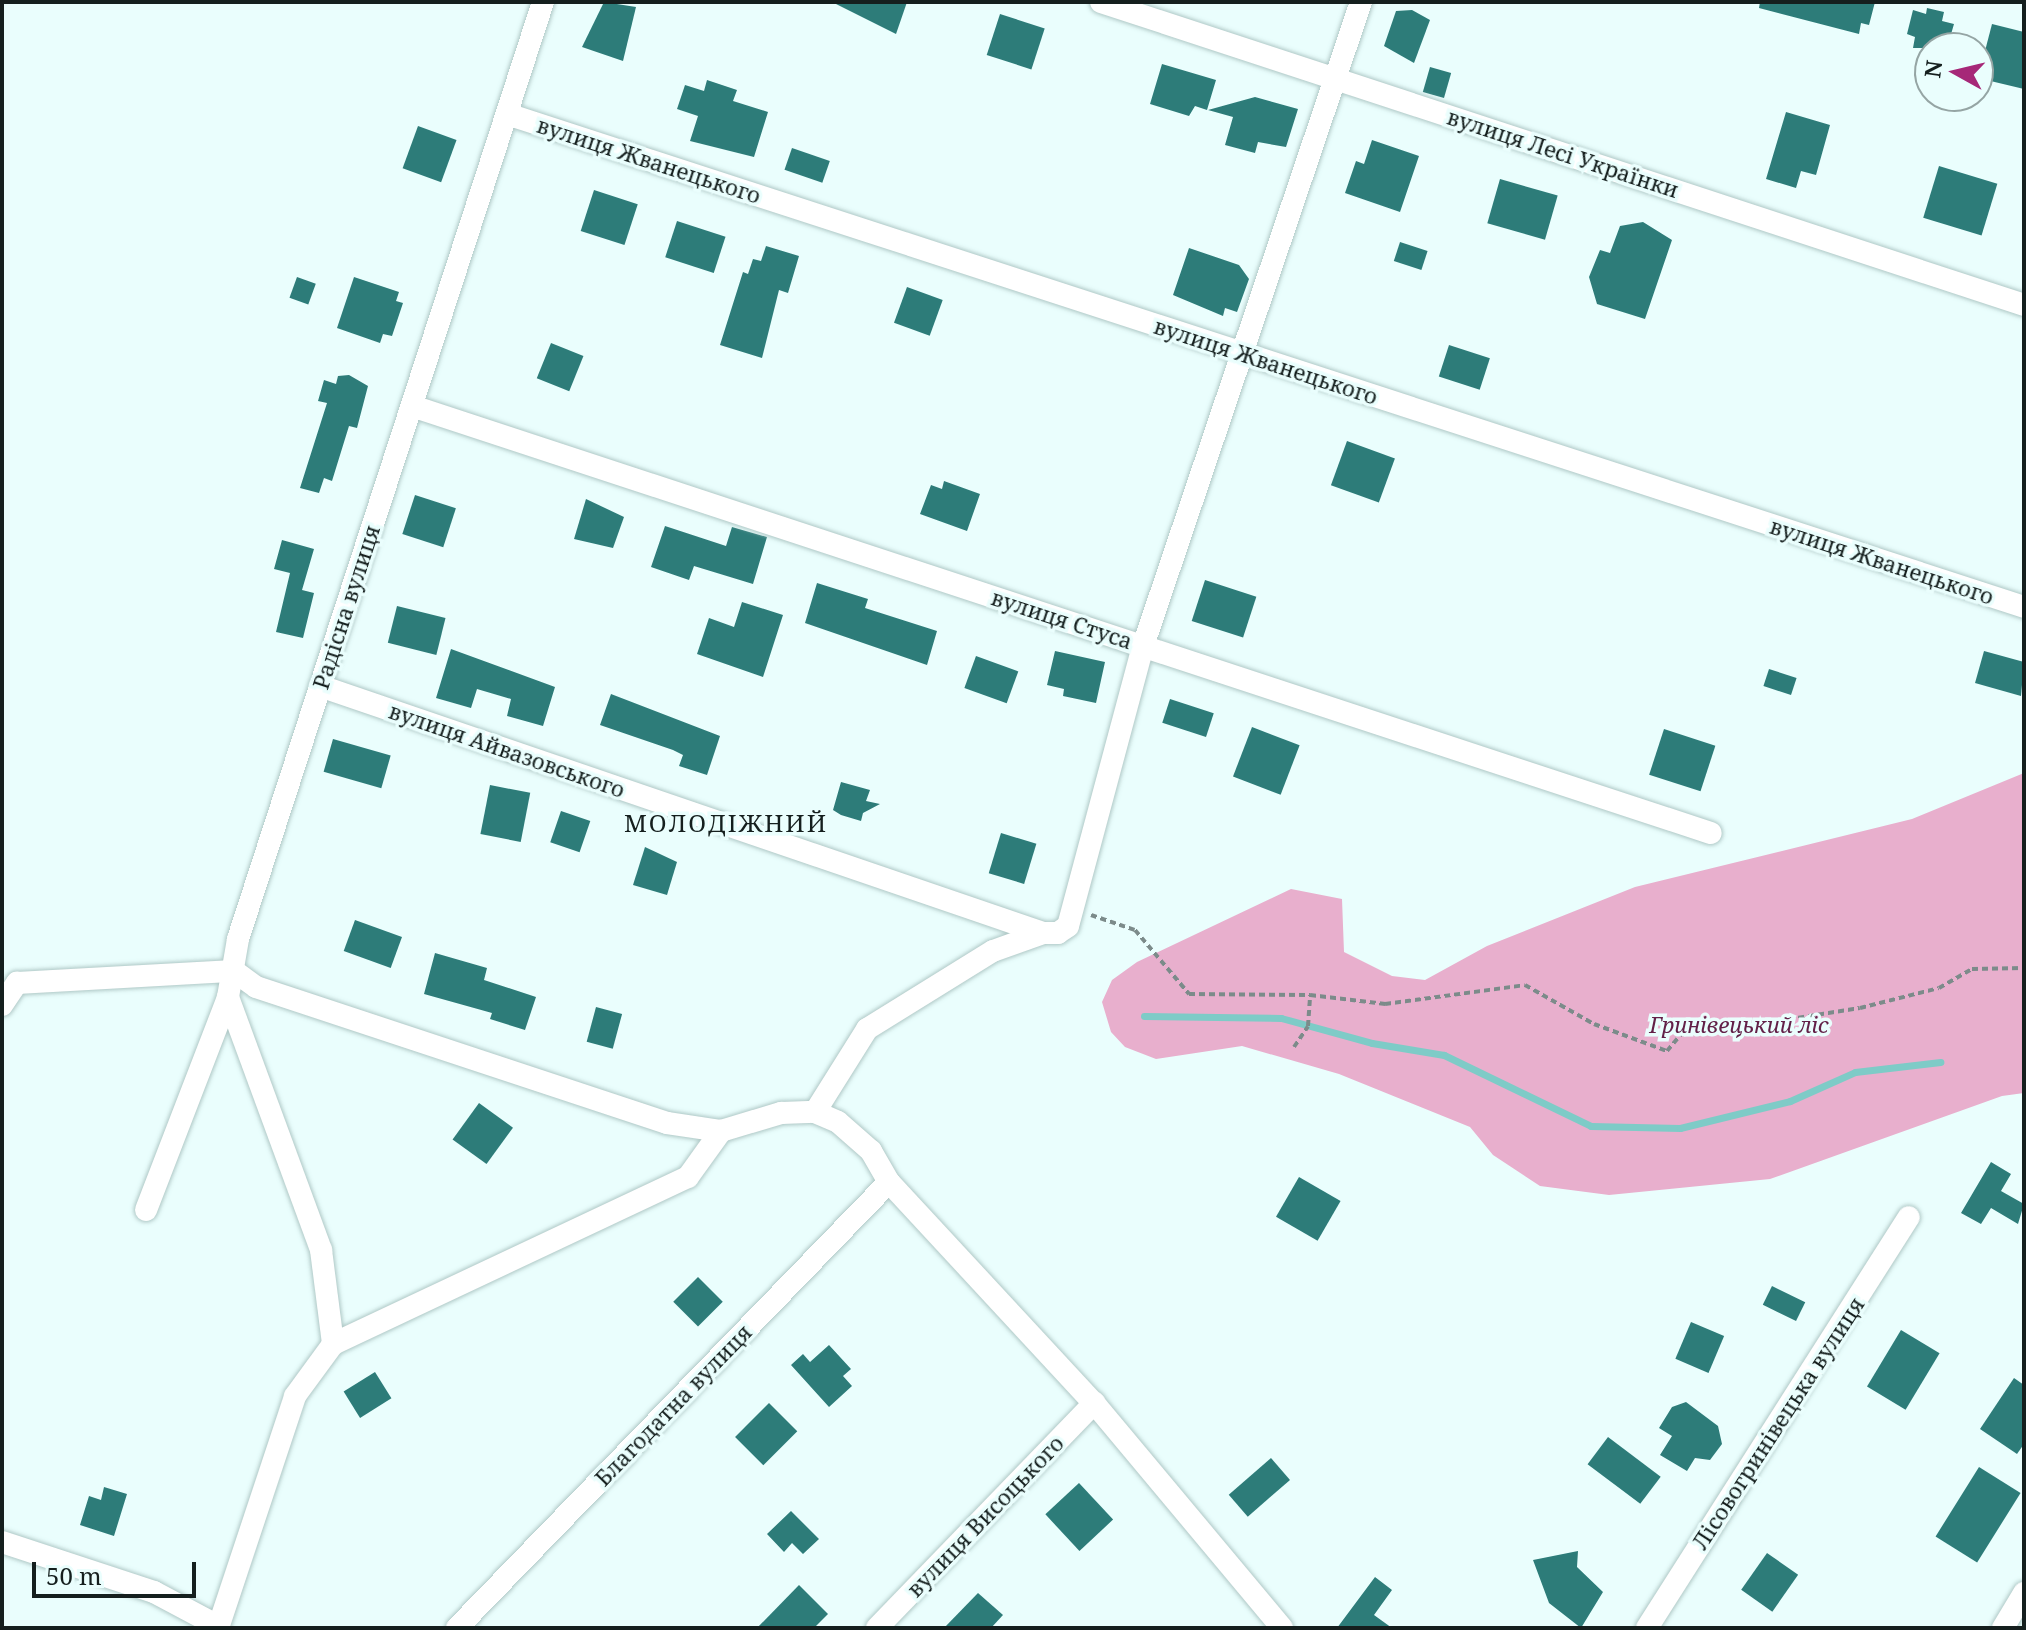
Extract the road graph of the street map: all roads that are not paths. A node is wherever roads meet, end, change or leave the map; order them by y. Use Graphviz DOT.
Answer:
graph roads {
  1 [pos="543,2"];
  2 [pos="1101,2"];
  3 [pos="1361,2"];
  4 [pos="1337,79"];
  5 [pos="507,114"];
  6 [pos="2024,305"];
  7 [pos="1243,353"];
  8 [pos="412,406"];
  9 [pos="2024,607"];
  10 [pos="1143,646"];
  11 [pos="320,686"];
  12 [pos="1711,833"];
  13 [pos="1050,933"];
  14 [pos="234,971"];
  15 [pos="228,997"];
  16 [pos="2,1005"];
  17 [pos="815,1112"];
  18 [pos="721,1131"];
  19 [pos="889,1182"];
  20 [pos="146,1210"];
  21 [pos="1909,1217"];
  22 [pos="333,1344"];
  23 [pos="1094,1403"];
  24 [pos="2,1542"];
  25 [pos="2024,1593"];
  26 [pos="218,1627"];
  27 [pos="457,1628"];
  28 [pos="877,1628"];
  29 [pos="1282,1628"];
  30 [pos="1647,1628"];
  31 [pos="2003,1628"];
  1 -- 5 [label="street, Радісна вулиця"];
  2 -- 4 [label="street, вулиця Лесі Українки"];
  3 -- 4 [label="street"];
  4 -- 6 [label="street, вулиця Лесі Українки"];
  4 -- 7 [label="street"];
  5 -- 7 [label="street, вулиця Жванецького"];
  5 -- 8 [label="street, Радісна вулиця"];
  7 -- 9 [label="street, вулиця Жванецького"];
  7 -- 10 [label="street"];
  8 -- 10 [label="street, вулиця Стуса"];
  8 -- 11 [label="street, Радісна вулиця"];
  10 -- 12 [label="street, вулиця Стуса"];
  10 -- 13 [label="street"];
  11 -- 13 [label="street, вулиця Айвазовського"];
  11 -- 14 [label="street, Радісна вулиця"];
  13 -- 17 [label="street"];
  14 -- 15 [label="street, Радісна вулиця"];
  14 -- 16 [label="street"];
  14 -- 18 [label="street"];
  15 -- 20 [label="street, Радісна вулиця"];
  15 -- 22 [label="street"];
  17 -- 18 [label="street"];
  17 -- 19 [label="street"];
  18 -- 22 [label="street"];
  19 -- 23 [label="street"];
  19 -- 27 [label="street, Благодатна вулиця"];
  21 -- 30 [label="street, Лісовогринівецька вулиця"];
  22 -- 26 [label="street"];
  23 -- 28 [label="street, вулиця Висоцького"];
  23 -- 29 [label="street"];
  24 -- 26 [label="street"];
  25 -- 31 [label="street"];
}
